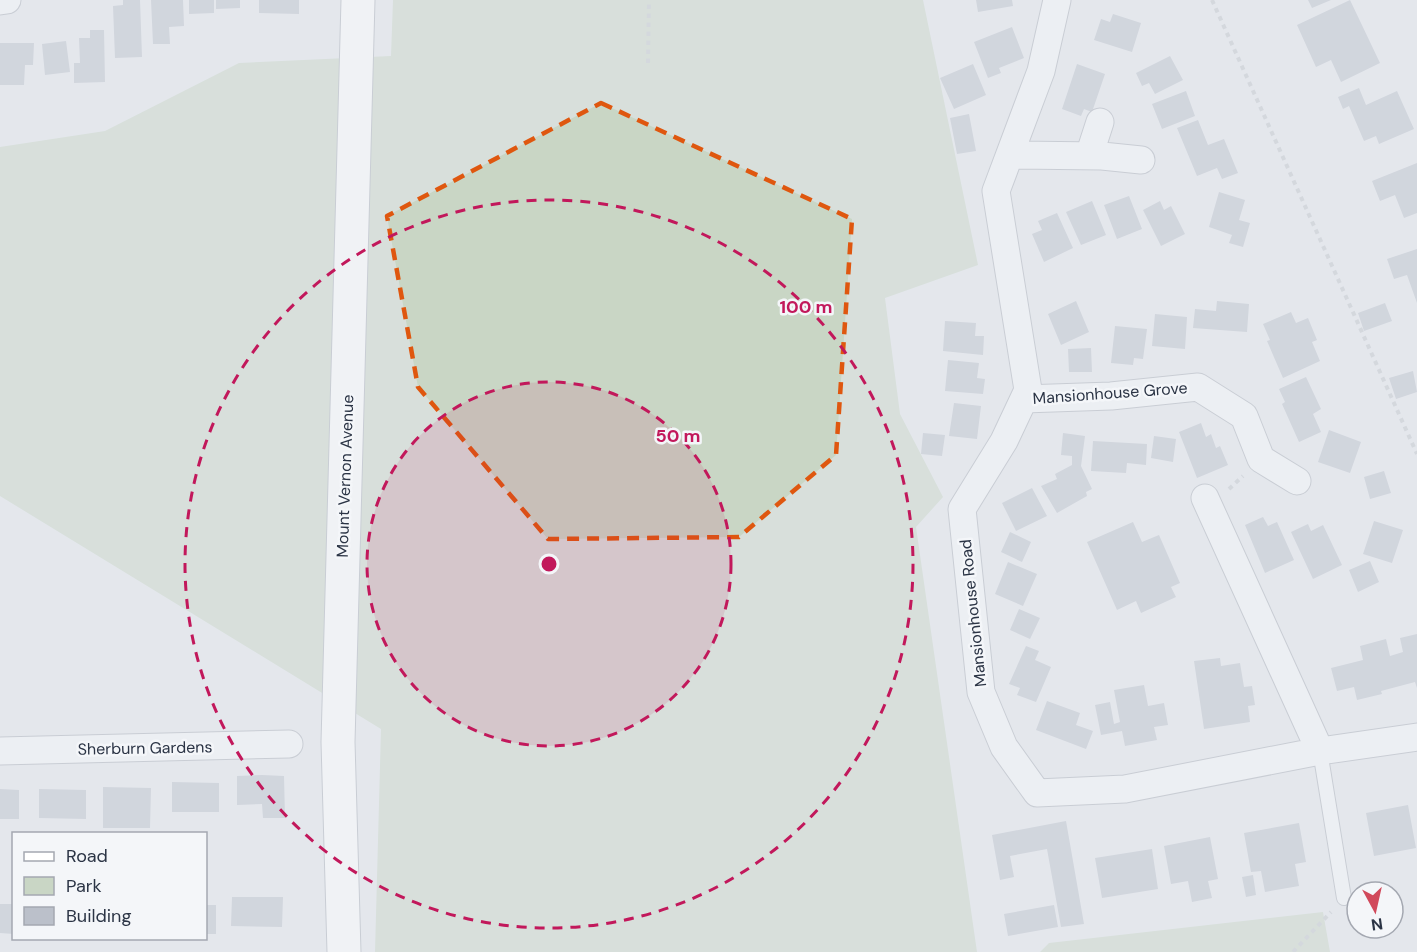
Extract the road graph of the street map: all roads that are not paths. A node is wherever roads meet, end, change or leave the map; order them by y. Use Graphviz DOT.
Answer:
graph roads {
  1 [pos="7,0"];
  2 [pos="358,0"];
  3 [pos="1057,0"];
  4 [pos="0,1"];
  5 [pos="1100,122"];
  6 [pos="1010,155"];
  7 [pos="1089,156"];
  8 [pos="1141,160"];
  9 [pos="1024,399"];
  10 [pos="1297,481"];
  11 [pos="1207,503"];
  12 [pos="1417,737"];
  13 [pos="289,744"];
  14 [pos="0,751"];
  15 [pos="1320,751"];
  16 [pos="1344,898"];
  17 [pos="344,952"];
  1 -- 4 [label="street"];
  2 -- 17 [label="main road, Mount Vernon Avenue"];
  3 -- 6 [label="street, Mansionhouse Road"];
  5 -- 7 [label="street"];
  6 -- 7 [label="street"];
  6 -- 9 [label="street, Mansionhouse Road"];
  7 -- 8 [label="street"];
  9 -- 10 [label="street, Mansionhouse Grove"];
  9 -- 15 [label="street, Mansionhouse Road"];
  11 -- 15 [label="street"];
  12 -- 15 [label="street, Mansionhouse Road"];
  13 -- 14 [label="street, Sherburn Gardens"];
  15 -- 16 [label="lane"];
}
